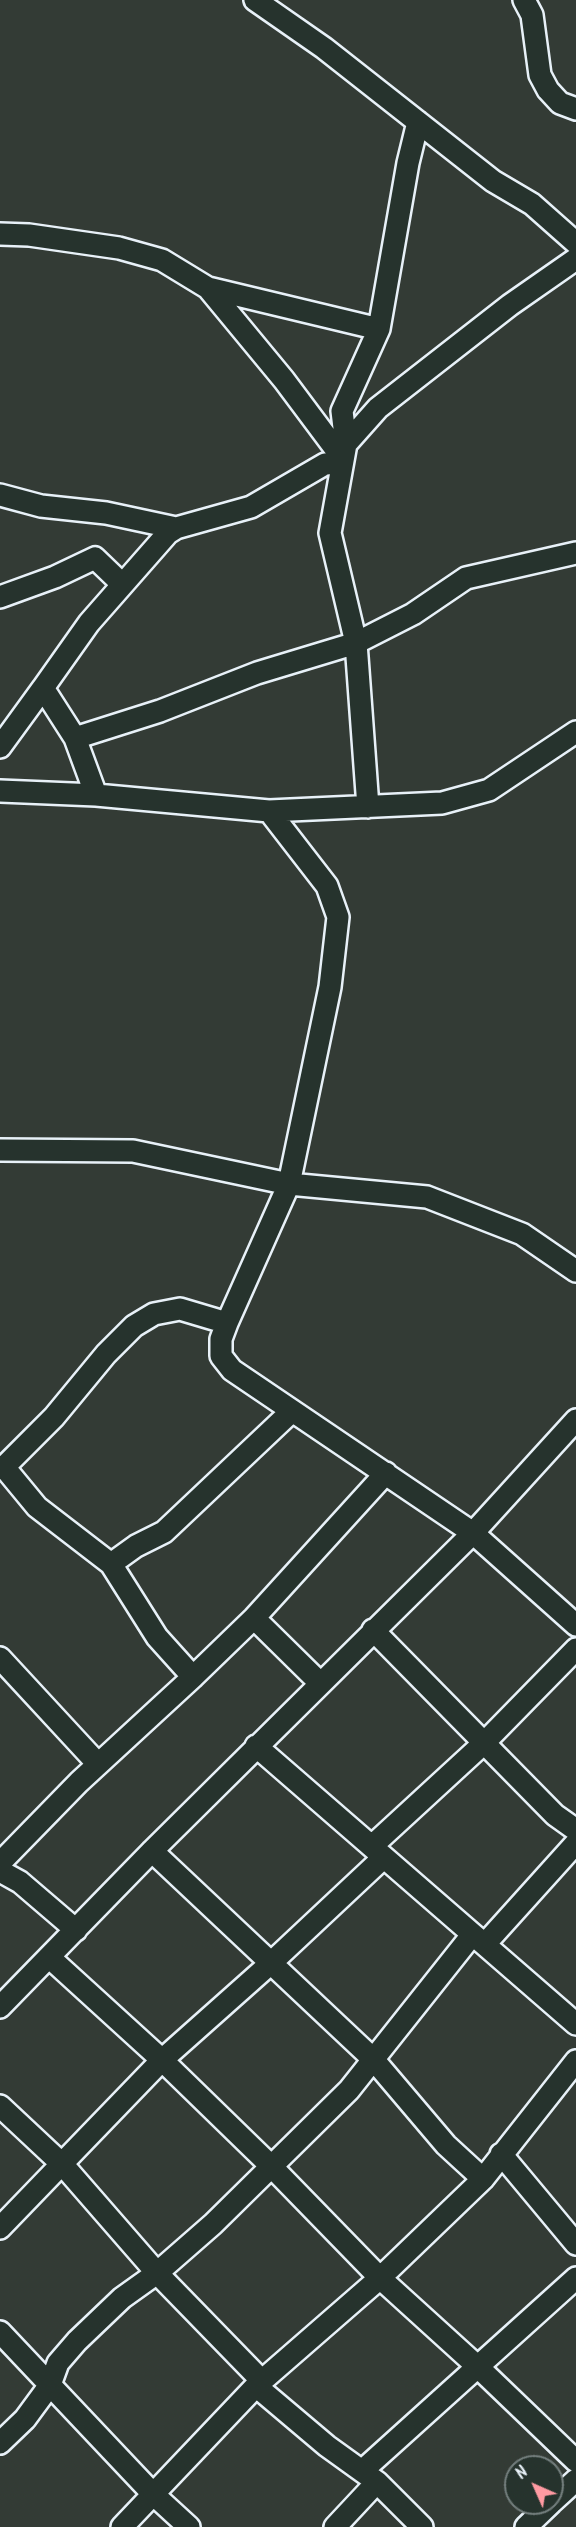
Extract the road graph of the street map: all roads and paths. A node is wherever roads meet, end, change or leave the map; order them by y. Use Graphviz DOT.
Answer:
graph roads {
  1 [pos="255,0"];
  2 [pos="524,0"];
  3 [pos="576,109"];
  4 [pos="418,122"];
  5 [pos="0,234"];
  6 [pos="576,243"];
  7 [pos="576,259"];
  8 [pos="208,288"];
  9 [pos="379,329"];
  10 [pos="343,455"];
  11 [pos="0,495"];
  12 [pos="176,528"];
  13 [pos="576,553"];
  14 [pos="122,584"];
  15 [pos="0,597"];
  16 [pos="356,643"];
  17 [pos="43,688"];
  18 [pos="7,722"];
  19 [pos="576,732"];
  20 [pos="75,738"];
  21 [pos="0,747"];
  22 [pos="0,791"];
  23 [pos="96,795"];
  24 [pos="368,807"];
  25 [pos="269,811"];
  26 [pos="0,1150"];
  27 [pos="289,1184"];
  28 [pos="576,1271"];
  29 [pos="227,1323"];
  30 [pos="292,1411"];
  31 [pos="576,1420"];
  32 [pos="2,1469"];
  33 [pos="386,1473"];
  34 [pos="473,1533"];
  35 [pos="111,1564"];
  36 [pos="254,1618"];
  37 [pos="576,1625"];
  38 [pos="373,1630"];
  39 [pos="576,1649"];
  40 [pos="0,1658"];
  41 [pos="193,1677"];
  42 [pos="320,1683"];
  43 [pos="484,1743"];
  44 [pos="256,1746"];
  45 [pos="98,1764"];
  46 [pos="576,1830"];
  47 [pos="576,1843"];
  48 [pos="152,1851"];
  49 [pos="377,1852"];
  50 [pos="0,1863"];
  51 [pos="0,1871"];
  52 [pos="10,1885"];
  53 [pos="76,1929"];
  54 [pos="479,1939"];
  55 [pos="49,1958"];
  56 [pos="271,1963"];
  57 [pos="0,2007"];
  58 [pos="576,2024"];
  59 [pos="162,2060"];
  60 [pos="373,2060"];
  61 [pos="576,2061"];
  62 [pos="0,2106"];
  63 [pos="501,2154"];
  64 [pos="63,2165"];
  65 [pos="272,2166"];
  66 [pos="483,2179"];
  67 [pos="0,2228"];
  68 [pos="576,2244"];
  69 [pos="157,2273"];
  70 [pos="380,2278"];
  71 [pos="576,2278"];
  72 [pos="0,2332"];
  73 [pos="478,2367"];
  74 [pos="259,2384"];
  75 [pos="50,2385"];
  76 [pos="0,2443"];
  77 [pos="576,2461"];
  78 [pos="370,2477"];
  79 [pos="576,2480"];
  80 [pos="564,2492"];
  81 [pos="153,2494"];
  82 [pos="539,2515"];
  83 [pos="122,2527"];
  84 [pos="189,2527"];
  85 [pos="335,2527"];
  86 [pos="422,2527"];
  87 [pos="526,2527"];
  1 -- 4 [label="street"];
  2 -- 3 [label="street"];
  4 -- 6 [label="street"];
  4 -- 9 [label="street"];
  5 -- 8 [label="street"];
  7 -- 10 [label="street"];
  8 -- 9 [label="street"];
  8 -- 10 [label="street"];
  9 -- 10 [label="street"];
  10 -- 12 [label="street"];
  10 -- 16 [label="street"];
  11 -- 12 [label="street"];
  12 -- 14 [label="street"];
  13 -- 16 [label="street"];
  14 -- 15 [label="street"];
  14 -- 17 [label="street"];
  16 -- 20 [label="street"];
  16 -- 24 [label="street"];
  17 -- 18 [label="street"];
  17 -- 20 [label="street"];
  18 -- 21 [label="street"];
  19 -- 24 [label="street"];
  20 -- 23 [label="street"];
  22 -- 23 [label="street"];
  23 -- 25 [label="street"];
  24 -- 25 [label="street"];
  25 -- 27 [label="street"];
  26 -- 27 [label="street"];
  27 -- 28 [label="street"];
  27 -- 29 [label="street"];
  29 -- 30 [label="street"];
  29 -- 32 [label="street"];
  30 -- 33 [label="street"];
  30 -- 35 [label="street"];
  31 -- 34 [label="street"];
  32 -- 35 [label="street"];
  33 -- 34 [label="street"];
  33 -- 36 [label="street"];
  34 -- 37 [label="street"];
  34 -- 38 [label="street"];
  35 -- 41 [label="street"];
  36 -- 41 [label="street"];
  36 -- 42 [label="street"];
  38 -- 42 [label="street"];
  38 -- 43 [label="street"];
  39 -- 43 [label="street"];
  40 -- 45 [label="street"];
  41 -- 45 [label="street"];
  42 -- 44 [label="street"];
  43 -- 46 [label="street"];
  43 -- 49 [label="street"];
  44 -- 48 [label="street"];
  44 -- 49 [label="street"];
  45 -- 50 [label="street"];
  47 -- 54 [label="street"];
  48 -- 53 [label="street"];
  48 -- 56 [label="street"];
  49 -- 54 [label="street"];
  49 -- 56 [label="street"];
  51 -- 52 [label="street"];
  52 -- 53 [label="street"];
  53 -- 55 [label="street"];
  54 -- 58 [label="street"];
  54 -- 60 [label="street"];
  55 -- 57 [label="street"];
  55 -- 59 [label="street"];
  56 -- 59 [label="street"];
  56 -- 60 [label="street"];
  59 -- 64 [label="street"];
  59 -- 65 [label="street"];
  60 -- 65 [label="street"];
  60 -- 66 [label="street"];
  61 -- 63 [label="street"];
  62 -- 64 [label="street"];
  63 -- 66 [label="street"];
  63 -- 68 [label="street"];
  64 -- 67 [label="street"];
  64 -- 69 [label="street"];
  65 -- 69 [label="street"];
  65 -- 70 [label="street"];
  66 -- 70 [label="street"];
  69 -- 74 [label="street"];
  69 -- 75 [label="street"];
  70 -- 73 [label="street"];
  70 -- 74 [label="street"];
  71 -- 73 [label="street"];
  72 -- 75 [label="street"];
  73 -- 77 [label="street"];
  73 -- 78 [label="street"];
  74 -- 78 [label="street"];
  74 -- 81 [label="street"];
  75 -- 76 [label="street"];
  75 -- 81 [label="street"];
  78 -- 85 [label="street"];
  78 -- 86 [label="street"];
  79 -- 80 [label="street"];
  81 -- 83 [label="street"];
  81 -- 84 [label="street"];
  82 -- 87 [label="street"];
}
